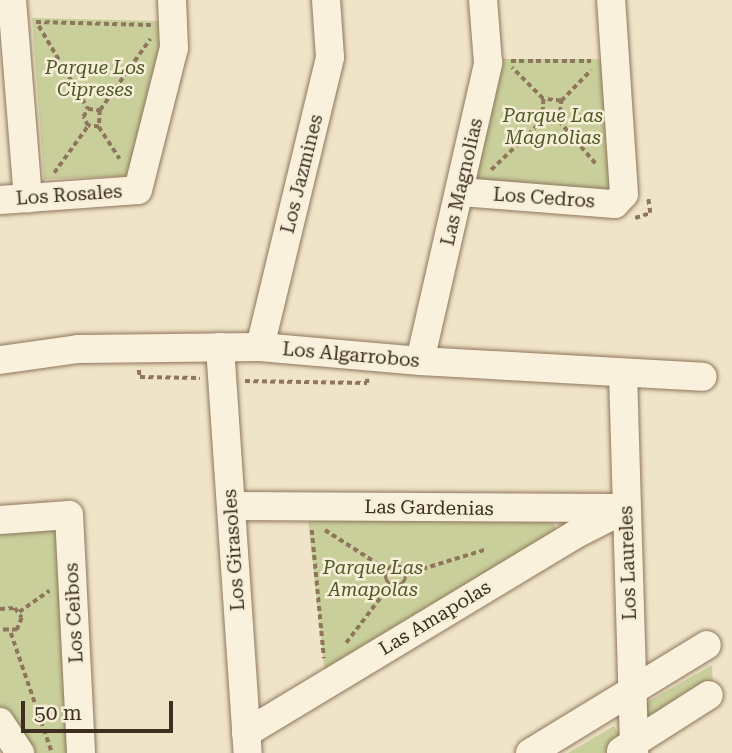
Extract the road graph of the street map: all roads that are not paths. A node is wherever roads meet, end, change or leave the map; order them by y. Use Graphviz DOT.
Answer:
graph roads {
  1 [pos="172,0"];
  2 [pos="326,0"];
  3 [pos="483,0"];
  4 [pos="611,0"];
  5 [pos="24,5"];
  6 [pos="472,185"];
  7 [pos="14,199"];
  8 [pos="220,347"];
  9 [pos="260,347"];
  10 [pos="0,360"];
  11 [pos="420,361"];
  12 [pos="622,373"];
  13 [pos="702,377"];
  14 [pos="231,506"];
  15 [pos="627,508"];
  16 [pos="0,520"];
  17 [pos="707,645"];
  18 [pos="632,690"];
  19 [pos="709,695"];
  20 [pos="0,722"];
  21 [pos="247,743"];
  22 [pos="628,750"];
  23 [pos="20,753"];
  24 [pos="81,753"];
  25 [pos="530,753"];
  1 -- 7 [label="street, Los Rosales"];
  2 -- 9 [label="street, Los Jazmines"];
  3 -- 6 [label="street, Las Magnolias"];
  4 -- 6 [label="street, Los Cedros"];
  5 -- 7 [label="street"];
  6 -- 11 [label="street, Las Magnolias"];
  8 -- 9 [label="street, Los Algarrobos"];
  8 -- 10 [label="street, Los Algarrobos"];
  8 -- 14 [label="street, Los Girasoles"];
  9 -- 11 [label="street, Los Algarrobos"];
  11 -- 12 [label="street, Los Algarrobos"];
  12 -- 13 [label="street, Los Algarrobos"];
  12 -- 15 [label="street, Los Laureles"];
  14 -- 15 [label="street, Las Gardenias"];
  14 -- 21 [label="street, Los Girasoles"];
  15 -- 18 [label="street, Los Laureles"];
  15 -- 21 [label="street, Las Amapolas"];
  16 -- 24 [label="street, Los Ceibos"];
  17 -- 18 [label="street"];
  18 -- 22 [label="street, Los Laureles"];
  18 -- 25 [label="street"];
  19 -- 22 [label="street"];
  20 -- 23 [label="street"];
}
